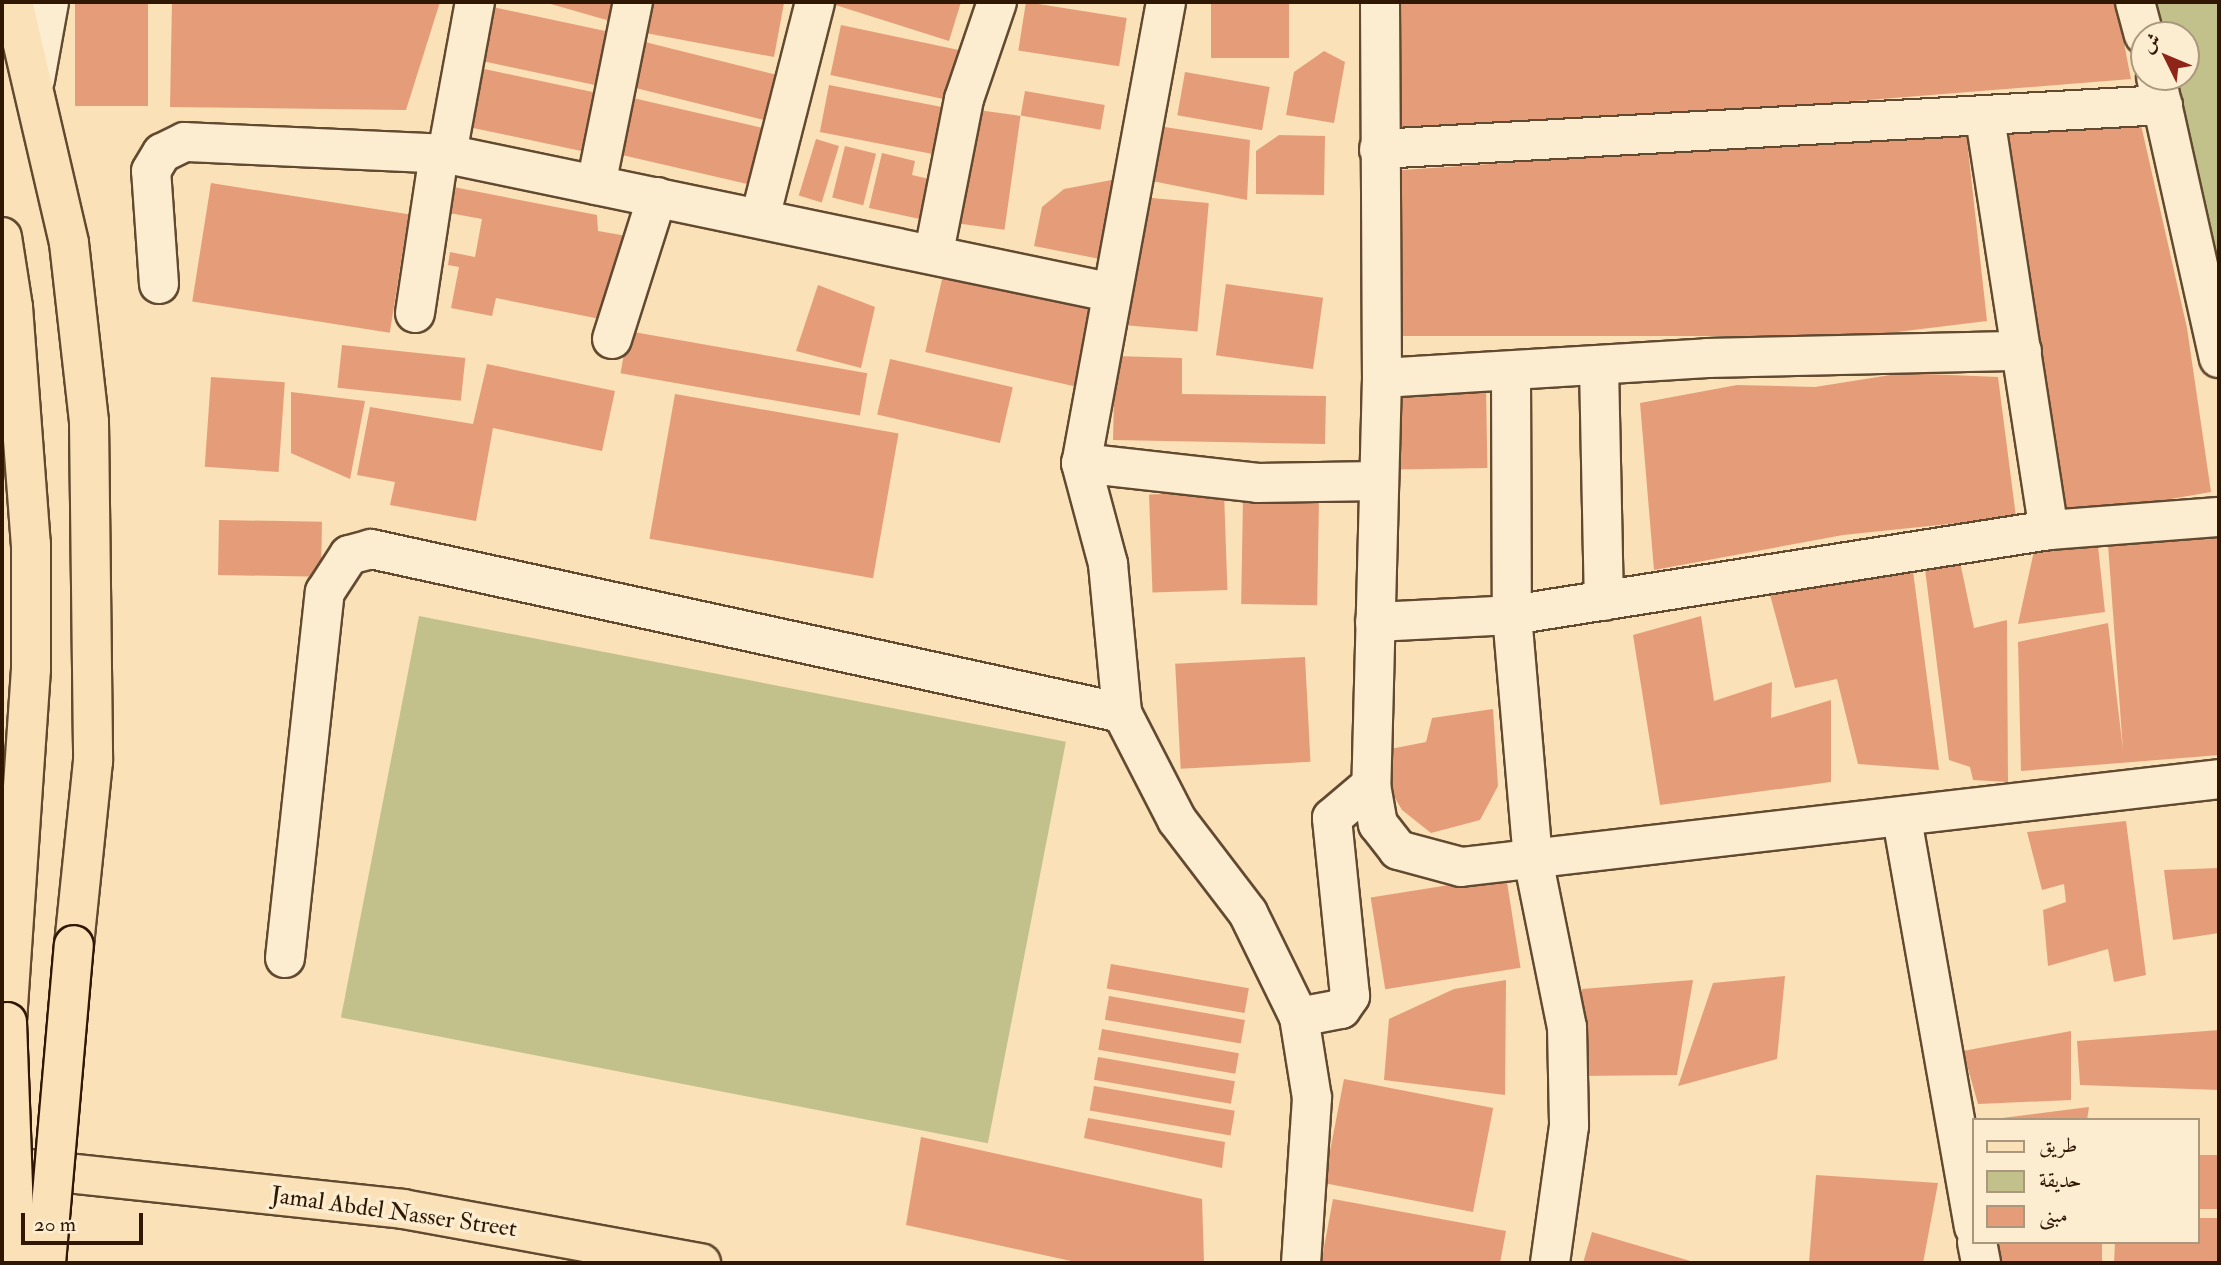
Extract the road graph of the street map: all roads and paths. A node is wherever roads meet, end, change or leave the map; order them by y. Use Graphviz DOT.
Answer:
graph roads {
  1 [pos="13,2"];
  2 [pos="49,2"];
  3 [pos="475,2"];
  4 [pos="634,2"];
  5 [pos="815,2"];
  6 [pos="997,2"];
  7 [pos="1164,2"];
  8 [pos="1380,2"];
  9 [pos="2135,2"];
  10 [pos="2140,21"];
  11 [pos="35,80"];
  12 [pos="2160,91"];
  13 [pos="1985,118"];
  14 [pos="1379,149"];
  15 [pos="443,154"];
  16 [pos="596,184"];
  17 [pos="657,197"];
  18 [pos="760,218"];
  19 [pos="2,237"];
  20 [pos="934,252"];
  21 [pos="159,284"];
  22 [pos="1109,292"];
  23 [pos="415,313"];
  24 [pos="612,339"];
  25 [pos="2022,351"];
  26 [pos="2219,358"];
  27 [pos="1599,366"];
  28 [pos="1511,373"];
  29 [pos="1382,379"];
  30 [pos="1081,463"];
  31 [pos="1378,481"];
  32 [pos="2219,517"];
  33 [pos="2049,530"];
  34 [pos="1604,601"];
  35 [pos="1512,615"];
  36 [pos="1375,622"];
  37 [pos="1122,713"];
  38 [pos="2219,779"];
  39 [pos="1371,785"];
  40 [pos="1902,819"];
  41 [pos="1533,859"];
  42 [pos="285,958"];
  43 [pos="1299,1017"];
  44 [pos="2,1166"];
  45 [pos="1972,1216"];
  46 [pos="1977,1244"];
  47 [pos="16,1263"];
  48 [pos="46,1263"];
  49 [pos="701,1263"];
  50 [pos="1301,1263"];
  51 [pos="1550,1263"];
  52 [pos="1981,1263"];
  1 -- 11 [label="main road"];
  2 -- 11 [label="street"];
  3 -- 15 [label="street"];
  4 -- 16 [label="street"];
  5 -- 18 [label="street"];
  6 -- 20 [label="street"];
  7 -- 22 [label="street"];
  8 -- 14 [label="street"];
  9 -- 10 [label="street"];
  11 -- 48 [label="main road, bridge"];
  12 -- 13 [label="street"];
  12 -- 26 [label="street"];
  13 -- 14 [label="street"];
  13 -- 25 [label="street"];
  14 -- 29 [label="street"];
  15 -- 16 [label="street"];
  15 -- 21 [label="street"];
  15 -- 23 [label="street"];
  16 -- 17 [label="street"];
  17 -- 18 [label="street"];
  17 -- 24 [label="street"];
  18 -- 20 [label="street"];
  19 -- 47 [label="main road, bridge"];
  20 -- 22 [label="street"];
  22 -- 30 [label="street"];
  25 -- 27 [label="street"];
  25 -- 33 [label="street"];
  27 -- 28 [label="street"];
  27 -- 34 [label="street"];
  28 -- 29 [label="street"];
  28 -- 35 [label="street"];
  29 -- 31 [label="street"];
  30 -- 31 [label="street"];
  30 -- 37 [label="street"];
  31 -- 36 [label="street"];
  32 -- 33 [label="street"];
  33 -- 34 [label="street"];
  34 -- 35 [label="street"];
  35 -- 36 [label="street"];
  35 -- 41 [label="street"];
  36 -- 39 [label="street"];
  37 -- 42 [label="street"];
  37 -- 43 [label="street"];
  38 -- 40 [label="street"];
  39 -- 41 [label="street"];
  39 -- 43 [label="street"];
  40 -- 41 [label="street"];
  40 -- 45 [label="street"];
  41 -- 51 [label="street"];
  43 -- 50 [label="street"];
  44 -- 49 [label="main road, Jamal Abdel Nasser Street"];
  46 -- 52 [label="street"];
}
